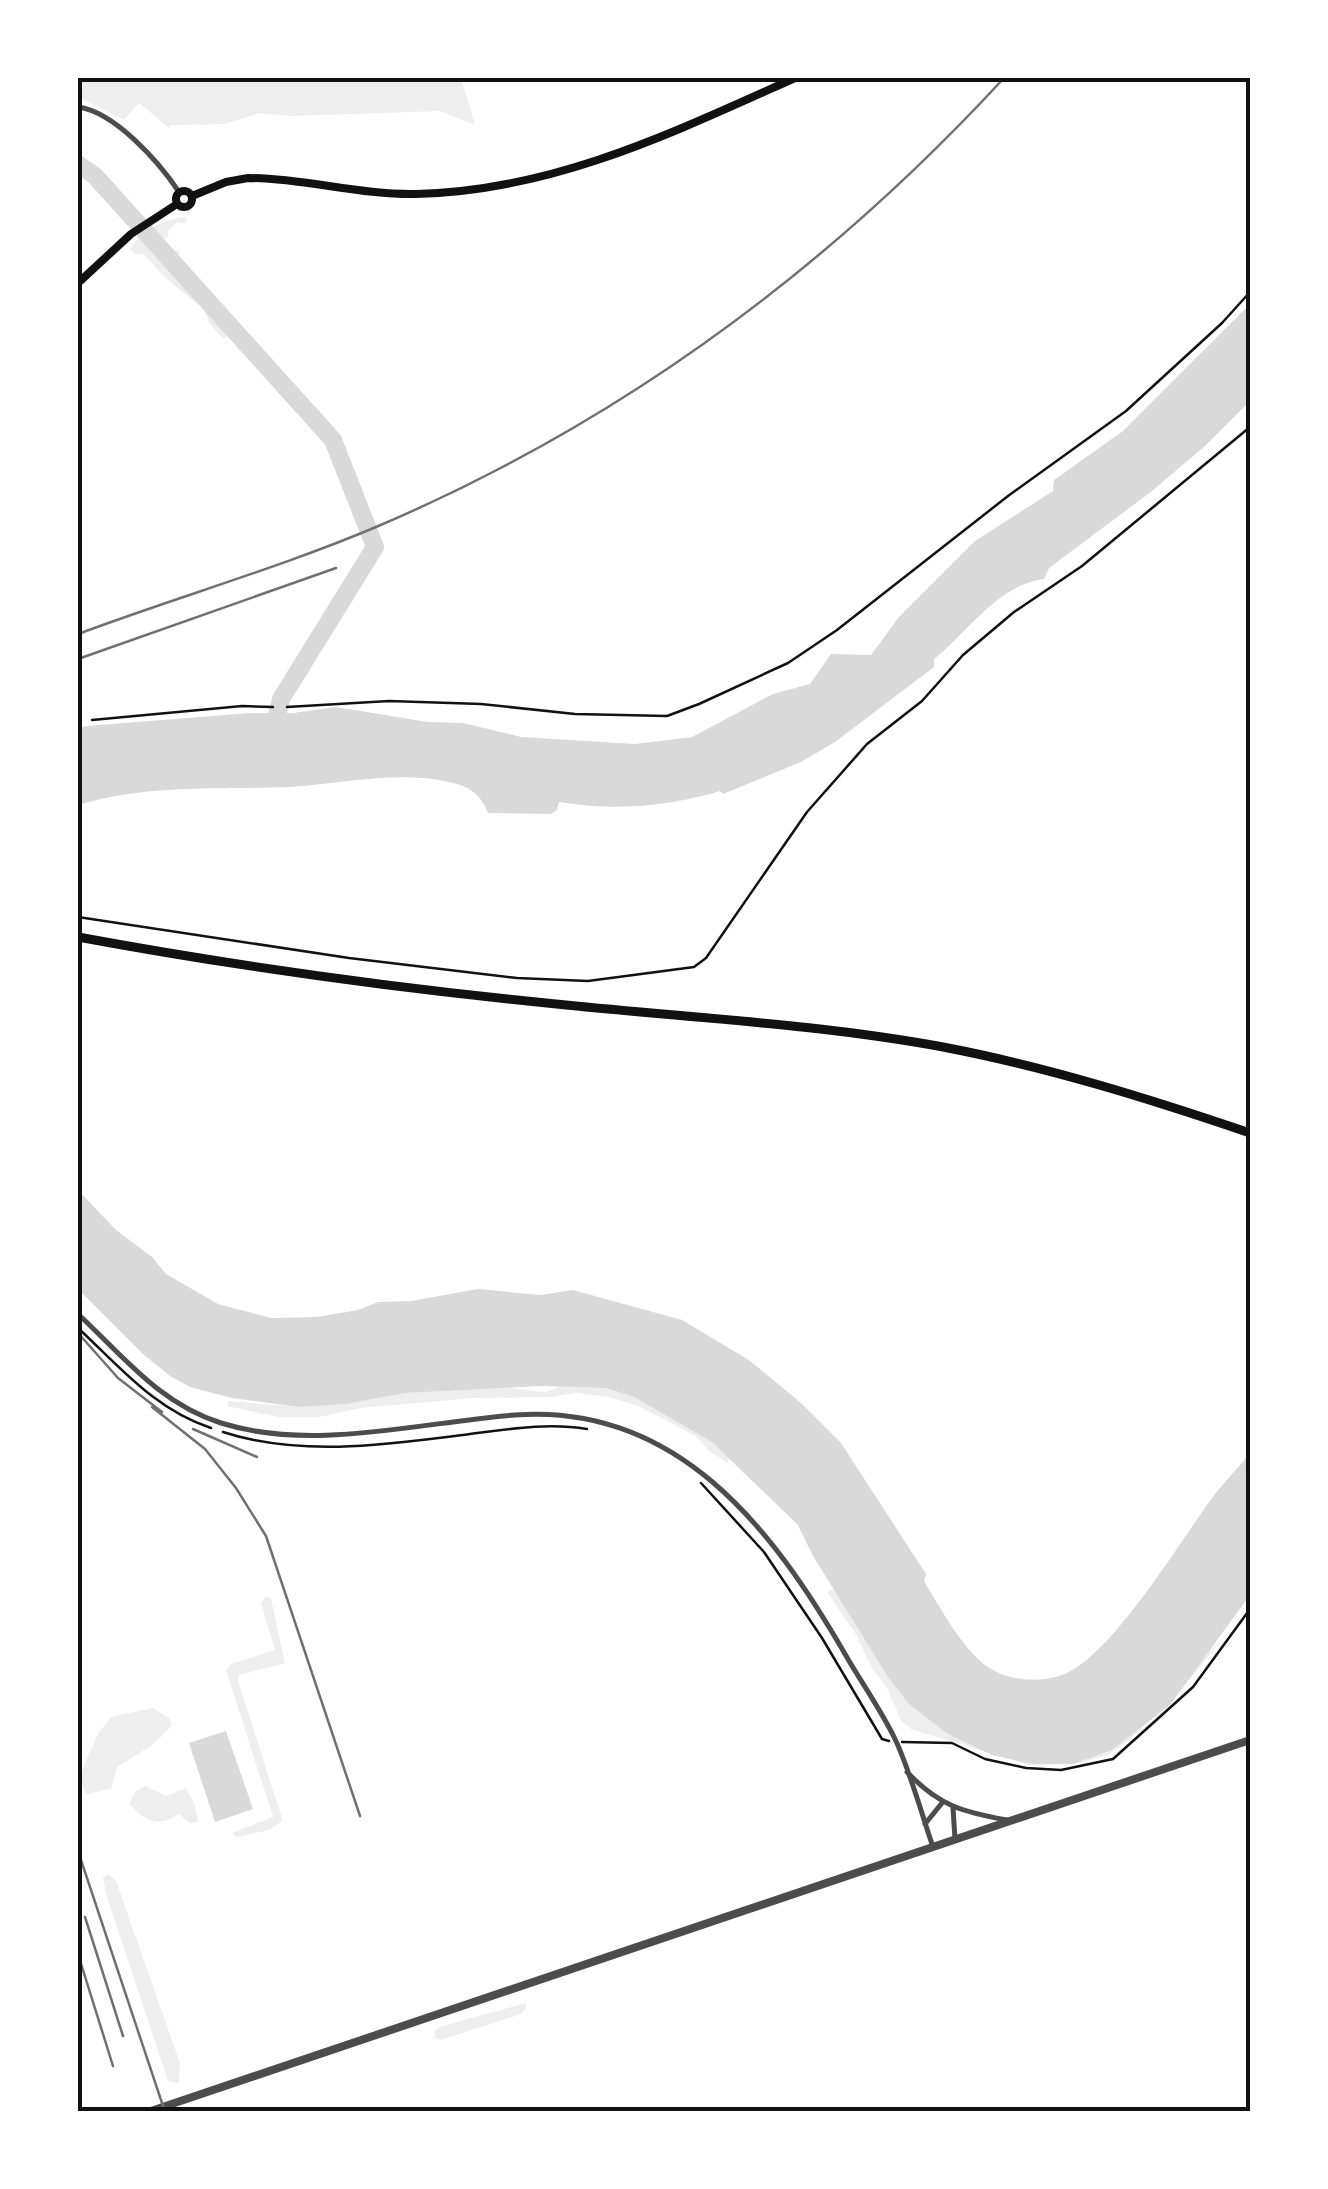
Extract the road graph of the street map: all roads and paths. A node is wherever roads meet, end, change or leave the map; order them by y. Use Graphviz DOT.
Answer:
graph roads {
  1 [pos="794,78"];
  2 [pos="78,107"];
  3 [pos="179,192"];
  4 [pos="192,196"];
  5 [pos="177,204"];
  6 [pos="78,283"];
  7 [pos="1250,292"];
  8 [pos="1250,428"];
  9 [pos="273,707"];
  10 [pos="286,707"];
  11 [pos="92,720"];
  12 [pos="78,917"];
  13 [pos="78,937"];
  14 [pos="1250,1133"];
  15 [pos="78,1314"];
  16 [pos="78,1328"];
  17 [pos="588,1428"];
  18 [pos="696,1478"];
  19 [pos="1250,1610"];
  20 [pos="1250,1740"];
  21 [pos="896,1741"];
  22 [pos="905,1770"];
  23 [pos="942,1803"];
  24 [pos="953,1808"];
  25 [pos="1010,1820"];
  26 [pos="925,1824"];
  27 [pos="955,1839"];
  28 [pos="932,1846"];
  29 [pos="148,2112"];
  1 -- 4 [label="main road"];
  2 -- 3 [label="street"];
  3 -- 4 [label="main road"];
  3 -- 5 [label="main road"];
  4 -- 5 [label="main road"];
  5 -- 6 [label="main road"];
  7 -- 10 [label="path"];
  8 -- 12 [label="path"];
  9 -- 11 [label="path"];
  13 -- 14 [label="main road"];
  15 -- 21 [label="street"];
  16 -- 17 [label="path"];
  18 -- 21 [label="path"];
  19 -- 21 [label="path"];
  20 -- 25 [label="street"];
  21 -- 22 [label="street"];
  22 -- 23 [label="street"];
  22 -- 26 [label="street"];
  23 -- 24 [label="street"];
  23 -- 26 [label="street"];
  24 -- 25 [label="street"];
  24 -- 27 [label="street"];
  25 -- 27 [label="street"];
  26 -- 28 [label="street"];
  27 -- 28 [label="street"];
  28 -- 29 [label="street"];
}
